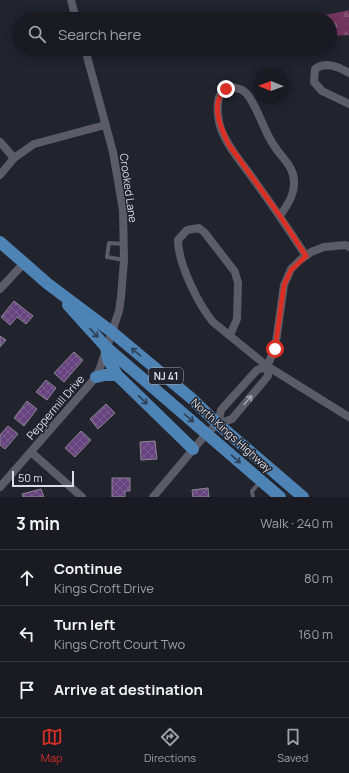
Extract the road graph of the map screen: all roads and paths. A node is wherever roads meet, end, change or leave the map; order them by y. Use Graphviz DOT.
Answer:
graph roads {
  1 [pos="71,0"];
  2 [pos="74,12"];
  3 [pos="87,56"];
  4 [pos="349,73"];
  5 [pos="349,104"];
  6 [pos="105,125"];
  7 [pos="0,142"];
  8 [pos="14,158"];
  9 [pos="0,175"];
  10 [pos="280,216"];
  11 [pos="0,242"];
  12 [pos="124,244"];
  13 [pos="349,247"];
  14 [pos="306,256"];
  15 [pos="124,260"];
  16 [pos="24,263"];
  17 [pos="48,284"];
  18 [pos="0,289"];
  19 [pos="112,332"];
  20 [pos="230,335"];
  21 [pos="106,347"];
  22 [pos="267,366"];
  23 [pos="117,375"];
  24 [pos="96,377"];
  25 [pos="349,417"];
  26 [pos="218,424"];
  27 [pos="207,433"];
  28 [pos="193,449"];
  29 [pos="31,452"];
  30 [pos="261,481"];
  31 [pos="0,487"];
  32 [pos="82,497"];
  33 [pos="153,497"];
  34 [pos="253,497"];
  35 [pos="280,497"];
  36 [pos="303,497"];
  1 -- 2 [label="street"];
  3 -- 6 [label="street, Crooked Lane"];
  4 -- 5 [label="street"];
  6 -- 8 [label="street"];
  6 -- 12 [label="street, Crooked Lane"];
  7 -- 8 [label="street"];
  8 -- 9 [label="street"];
  10 -- 10 [label="street"];
  10 -- 14 [label="street"];
  11 -- 16 [label="main road, North Kings Highway / NJ 41"];
  12 -- 15 [label="street, Crooked Lane"];
  12 -- 15 [label="lane"];
  13 -- 14 [label="street"];
  14 -- 22 [label="street"];
  15 -- 19 [label="street, Crooked Lane"];
  16 -- 17 [label="main road, North Kings Highway / NJ 41"];
  16 -- 18 [label="street"];
  17 -- 19 [label="main road, North Kings Highway / NJ 41"];
  17 -- 21 [label="main road, North Kings Highway / NJ 41, one-way"];
  19 -- 21 [label="street, Peppermill Drive"];
  26 -- 19 [label="main road, North Kings Highway / NJ 41, one-way"];
  20 -- 20 [label="street"];
  20 -- 22 [label="street"];
  21 -- 23 [label="main road"];
  21 -- 24 [label="street, Peppermill Drive"];
  21 -- 27 [label="main road, North Kings Highway / NJ 41, one-way"];
  22 -- 25 [label="street"];
  22 -- 26 [label="street"];
  26 -- 22 [label="street, one-way"];
  23 -- 24 [label="main road"];
  23 -- 28 [label="main road, one-way"];
  24 -- 29 [label="street, Peppermill Drive"];
  26 -- 27 [label="street"];
  26 -- 36 [label="main road, North Kings Highway / NJ 41"];
  27 -- 28 [label="street"];
  27 -- 30 [label="main road, North Kings Highway / NJ 41, one-way"];
  28 -- 33 [label="street"];
  29 -- 31 [label="street, Peppermill Drive"];
  29 -- 32 [label="street"];
  30 -- 34 [label="lane"];
  30 -- 35 [label="main road, North Kings Highway / NJ 41"];
}
